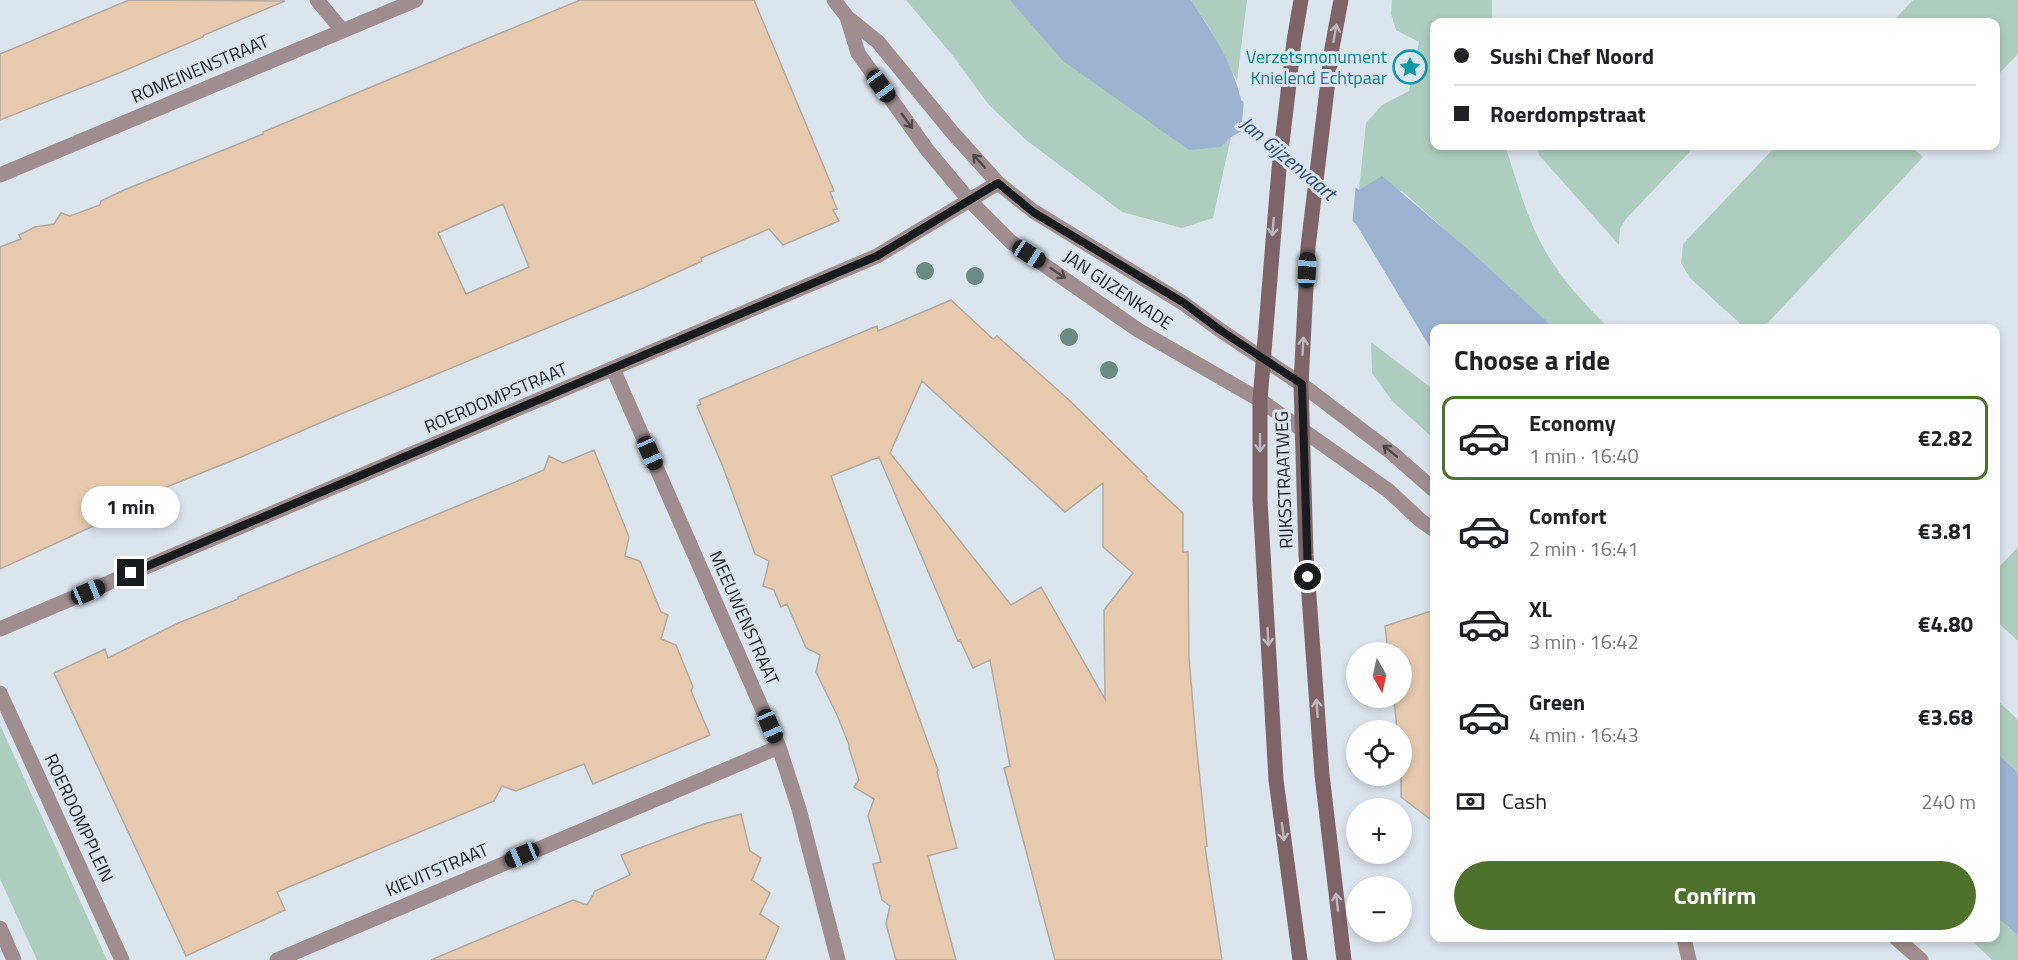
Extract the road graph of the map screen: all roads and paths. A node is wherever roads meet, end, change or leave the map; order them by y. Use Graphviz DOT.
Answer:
graph roads {
  1 [pos="317,0"];
  2 [pos="416,0"];
  3 [pos="834,0"];
  4 [pos="1301,0"];
  5 [pos="1341,0"];
  6 [pos="847,17"];
  7 [pos="342,30"];
  8 [pos="0,175"];
  9 [pos="998,183"];
  10 [pos="970,201"];
  11 [pos="1262,359"];
  12 [pos="613,369"];
  13 [pos="1302,384"];
  14 [pos="1260,400"];
  15 [pos="1302,430"];
  16 [pos="1430,486"];
  17 [pos="1430,527"];
  18 [pos="0,629"];
  19 [pos="0,693"];
  20 [pos="779,747"];
  21 [pos="0,928"];
  22 [pos="1685,942"];
  23 [pos="1901,942"];
  24 [pos="281,959"];
  25 [pos="14,960"];
  26 [pos="122,960"];
  27 [pos="838,960"];
  28 [pos="1300,960"];
  29 [pos="1344,960"];
  30 [pos="1689,960"];
  31 [pos="1921,960"];
  1 -- 7 [label="street"];
  2 -- 7 [label="street, ROMEINENSTRAAT"];
  3 -- 6 [label="street, JAN GIJZENKADE"];
  4 -- 11 [label="main road, RIJKSSTRAATWEG, one-way"];
  13 -- 5 [label="main road, RIJKSSTRAATWEG, one-way"];
  9 -- 6 [label="street, JAN GIJZENKADE, one-way"];
  6 -- 10 [label="street, JAN GIJZENKADE, one-way"];
  7 -- 8 [label="street, ROMEINENSTRAAT"];
  9 -- 10 [label="street, ROERDOMPSTRAAT"];
  9 -- 11 [label="street, JAN GIJZENKADE"];
  10 -- 12 [label="street, ROERDOMPSTRAAT"];
  10 -- 14 [label="street, JAN GIJZENKADE, one-way"];
  11 -- 13 [label="street, JAN GIJZENKADE"];
  11 -- 14 [label="main road, RIJKSSTRAATWEG"];
  12 -- 18 [label="street, ROERDOMPSTRAAT"];
  12 -- 20 [label="street, MEEUWENSTRAAT"];
  13 -- 15 [label="main road, RIJKSSTRAATWEG"];
  16 -- 13 [label="street, JAN GIJZENKADE, one-way"];
  14 -- 15 [label="street, JAN GIJZENKADE"];
  14 -- 28 [label="main road, RIJKSSTRAATWEG, one-way"];
  15 -- 17 [label="street, JAN GIJZENKADE"];
  29 -- 15 [label="main road, RIJKSSTRAATWEG, one-way"];
  19 -- 26 [label="street, ROERDOMPPLEIN"];
  20 -- 24 [label="street, KIEVITSTRAAT"];
  20 -- 27 [label="street, MEEUWENSTRAAT"];
  21 -- 25 [label="street"];
  22 -- 30 [label="street"];
  23 -- 31 [label="street"];
}
